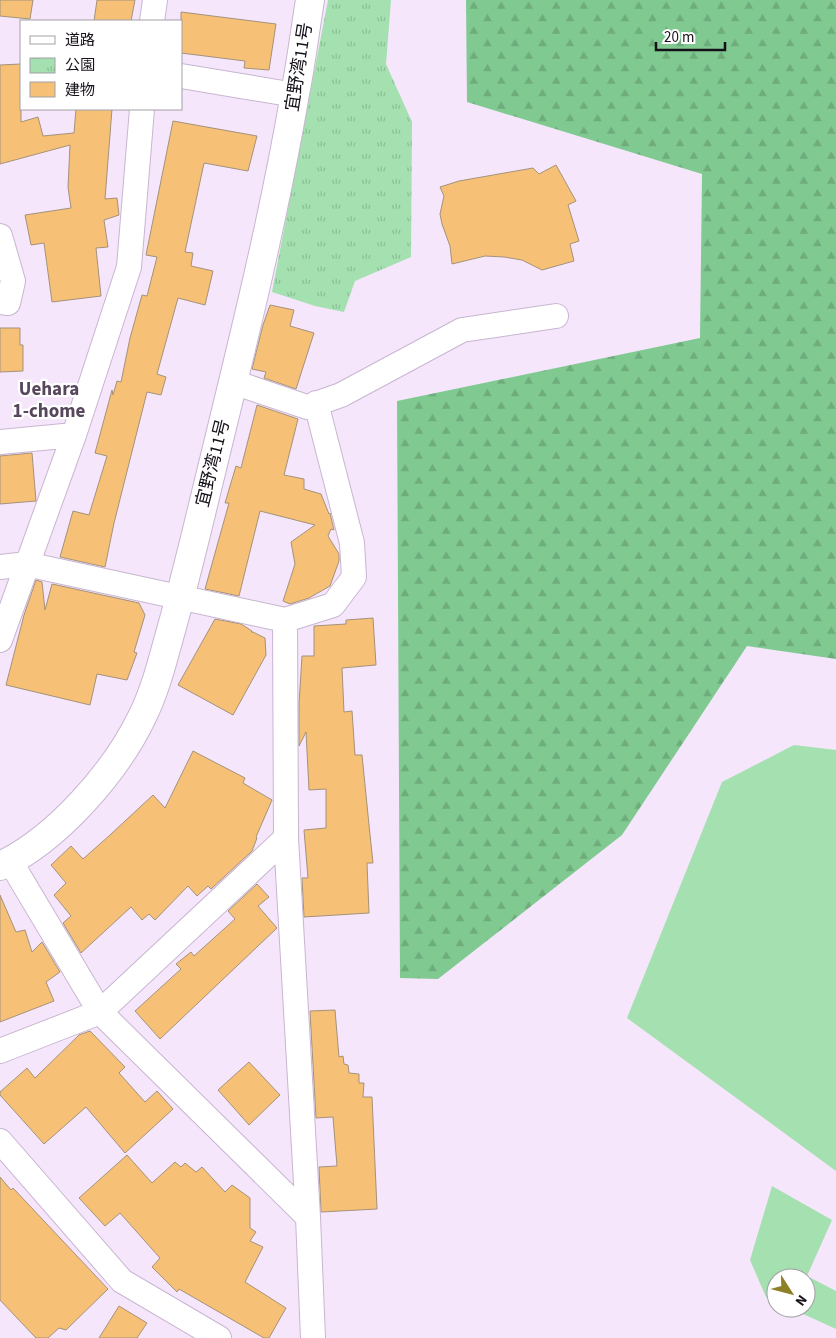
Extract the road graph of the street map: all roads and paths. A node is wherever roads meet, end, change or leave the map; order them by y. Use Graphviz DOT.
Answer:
graph roads {
  1 [pos="155,0"];
  2 [pos="310,0"];
  3 [pos="152,20"];
  4 [pos="182,76"];
  5 [pos="295,95"];
  6 [pos="142,110"];
  7 [pos="0,236"];
  8 [pos="0,302"];
  9 [pos="556,316"];
  10 [pos="233,382"];
  11 [pos="316,404"];
  12 [pos="74,435"];
  13 [pos="0,442"];
  14 [pos="26,564"];
  15 [pos="0,567"];
  16 [pos="180,597"];
  17 [pos="284,620"];
  18 [pos="0,640"];
  19 [pos="286,838"];
  20 [pos="5,864"];
  21 [pos="100,1012"];
  22 [pos="0,1051"];
  23 [pos="0,1141"];
  24 [pos="308,1217"];
  25 [pos="219,1338"];
  26 [pos="313,1338"];
  1 -- 3 [label="street"];
  2 -- 5 [label="street, 宜野湾11号"];
  4 -- 5 [label="street"];
  5 -- 10 [label="street, 宜野湾11号"];
  6 -- 12 [label="street"];
  7 -- 8 [label="street"];
  9 -- 11 [label="street"];
  10 -- 11 [label="street"];
  10 -- 16 [label="street, 宜野湾11号"];
  11 -- 17 [label="street"];
  12 -- 13 [label="street"];
  12 -- 14 [label="street"];
  14 -- 15 [label="street"];
  14 -- 16 [label="street"];
  14 -- 18 [label="street"];
  16 -- 17 [label="street"];
  16 -- 20 [label="street, 宜野湾11号"];
  17 -- 19 [label="street"];
  19 -- 21 [label="street"];
  19 -- 24 [label="street"];
  20 -- 21 [label="street"];
  21 -- 22 [label="street"];
  21 -- 24 [label="street"];
  23 -- 25 [label="street"];
  24 -- 26 [label="street"];
}
